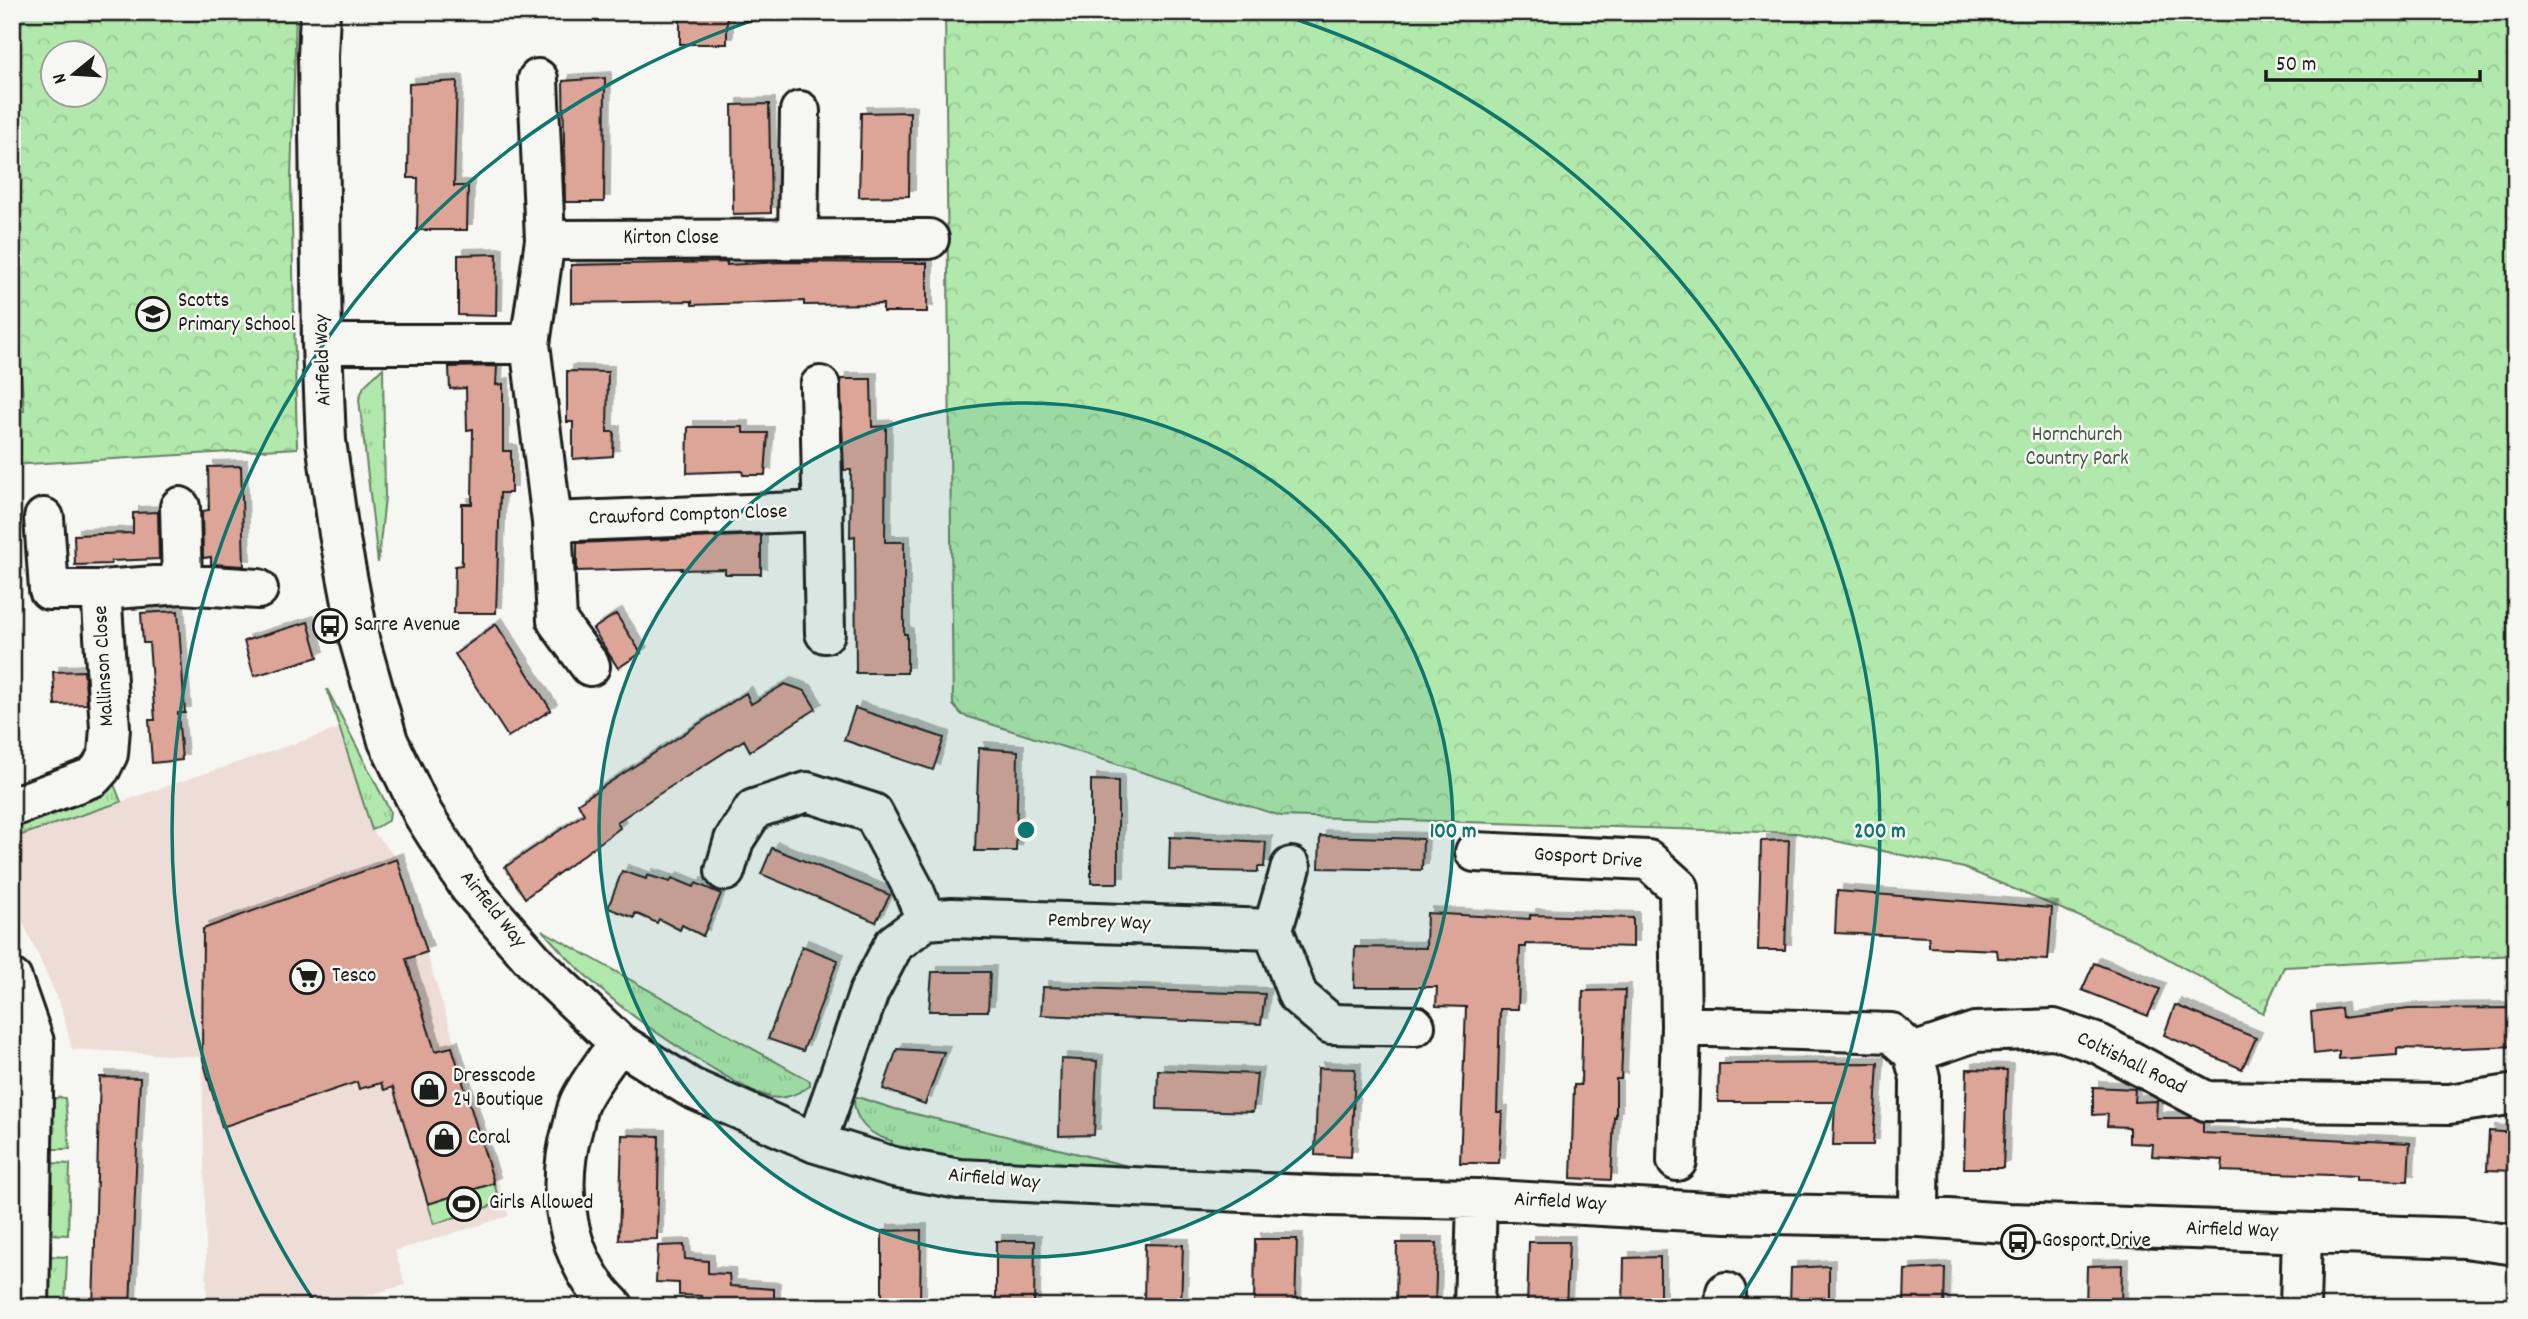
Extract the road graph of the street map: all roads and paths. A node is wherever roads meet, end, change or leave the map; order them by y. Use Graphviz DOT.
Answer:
graph roads {
  1 [pos="320,12"];
  2 [pos="538,79"];
  3 [pos="800,111"];
  4 [pos="798,238"];
  5 [pos="929,239"];
  6 [pos="545,240"];
  7 [pos="322,344"];
  8 [pos="530,344"];
  9 [pos="820,386"];
  10 [pos="180,507"];
  11 [pos="823,511"];
  12 [pos="44,518"];
  13 [pos="552,522"];
  14 [pos="182,584"];
  15 [pos="258,589"];
  16 [pos="101,590"];
  17 [pos="825,633"];
  18 [pos="590,666"];
  19 [pos="12,807"];
  20 [pos="1475,852"];
  21 [pos="1291,867"];
  22 [pos="725,871"];
  23 [pos="926,920"];
  24 [pos="1273,929"];
  25 [pos="12,979"];
  26 [pos="1415,1026"];
  27 [pos="1681,1026"];
  28 [pos="620,1043"];
  29 [pos="1913,1053"];
  30 [pos="2516,1094"];
  31 [pos="816,1143"];
  32 [pos="1677,1161"];
  33 [pos="1477,1199"];
  34 [pos="1919,1217"];
  35 [pos="2302,1233"];
  36 [pos="2516,1245"];
  37 [pos="21,1253"];
  38 [pos="29,1307"];
  39 [pos="614,1307"];
  40 [pos="1474,1307"];
  41 [pos="2300,1307"];
  1 -- 7 [label="street, Airfield Way"];
  2 -- 6 [label="street"];
  3 -- 4 [label="street"];
  4 -- 5 [label="street, Kirton Close"];
  4 -- 6 [label="street, Kirton Close"];
  6 -- 8 [label="street"];
  7 -- 8 [label="street"];
  7 -- 28 [label="street, Airfield Way"];
  8 -- 13 [label="street"];
  9 -- 11 [label="street"];
  10 -- 14 [label="street"];
  11 -- 13 [label="street, Crawford Compton Close"];
  11 -- 17 [label="street"];
  12 -- 16 [label="street, Mallinson Close"];
  13 -- 18 [label="street"];
  14 -- 15 [label="street, Mallinson Close"];
  14 -- 16 [label="street, Mallinson Close"];
  16 -- 19 [label="street, Mallinson Close"];
  20 -- 27 [label="street, Gosport Drive"];
  21 -- 24 [label="street"];
  22 -- 23 [label="street"];
  23 -- 24 [label="street, Pembrey Way"];
  23 -- 31 [label="street"];
  24 -- 26 [label="street"];
  25 -- 37 [label="street"];
  27 -- 29 [label="street"];
  27 -- 32 [label="street, Gosport Drive"];
  28 -- 31 [label="street, Airfield Way"];
  28 -- 39 [label="street"];
  29 -- 30 [label="street, Coltishall Road"];
  29 -- 34 [label="street"];
  31 -- 33 [label="street, Airfield Way"];
  33 -- 34 [label="street, Airfield Way"];
  33 -- 40 [label="street"];
  34 -- 35 [label="street, Airfield Way"];
  35 -- 36 [label="street, Airfield Way"];
  35 -- 41 [label="street"];
  37 -- 38 [label="street"];
}
